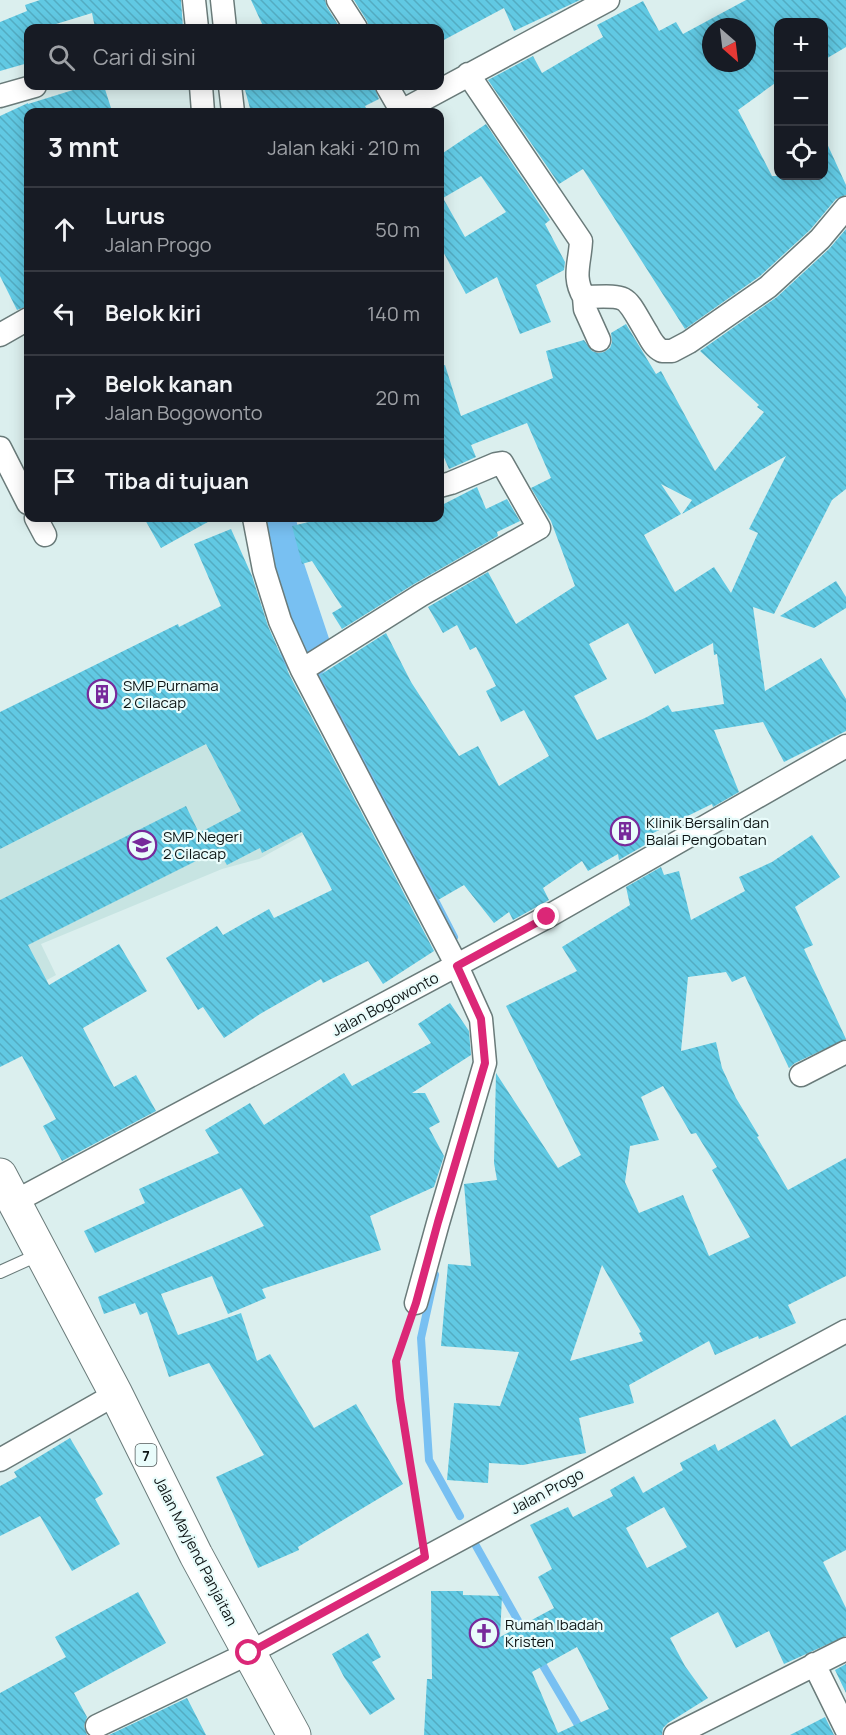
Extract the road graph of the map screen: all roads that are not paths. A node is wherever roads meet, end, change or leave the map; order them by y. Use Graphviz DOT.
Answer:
graph roads {
  1 [pos="194,0"];
  2 [pos="222,0"];
  3 [pos="338,0"];
  4 [pos="608,0"];
  5 [pos="197,24"];
  6 [pos="225,24"];
  7 [pos="353,24"];
  8 [pos="468,74"];
  9 [pos="444,88"];
  10 [pos="24,89"];
  11 [pos="201,90"];
  12 [pos="230,90"];
  13 [pos="389,90"];
  14 [pos="440,90"];
  15 [pos="0,96"];
  16 [pos="203,108"];
  17 [pos="233,108"];
  18 [pos="399,108"];
  19 [pos="408,108"];
  20 [pos="846,208"];
  21 [pos="584,297"];
  22 [pos="24,321"];
  23 [pos="0,335"];
  24 [pos="599,340"];
  25 [pos="0,448"];
  26 [pos="444,485"];
  27 [pos="24,495"];
  28 [pos="255,522"];
  29 [pos="302,670"];
  30 [pos="846,747"];
  31 [pos="457,966"];
  32 [pos="846,1052"];
  33 [pos="801,1075"];
  34 [pos="7,1188"];
  35 [pos="41,1253"];
  36 [pos="0,1272"];
  37 [pos="416,1303"];
  38 [pos="846,1331"];
  39 [pos="116,1394"];
  40 [pos="0,1460"];
  41 [pos="846,1649"];
  42 [pos="249,1653"];
  43 [pos="814,1664"];
  44 [pos="97,1726"];
  45 [pos="846,1729"];
  46 [pos="294,1735"];
  47 [pos="675,1735"];
  1 -- 5 [label="street"];
  2 -- 6 [label="street"];
  3 -- 7 [label="street"];
  4 -- 8 [label="street"];
  8 -- 9 [label="street"];
  8 -- 21 [label="street"];
  10 -- 15 [label="street"];
  11 -- 16 [label="street"];
  12 -- 17 [label="street"];
  13 -- 18 [label="street"];
  14 -- 19 [label="street"];
  20 -- 21 [label="street"];
  21 -- 24 [label="street"];
  22 -- 23 [label="street"];
  25 -- 27 [label="street"];
  26 -- 29 [label="street"];
  28 -- 29 [label="street"];
  29 -- 31 [label="street"];
  30 -- 31 [label="street, Jalan Bogowonto"];
  31 -- 34 [label="street, Jalan Bogowonto"];
  31 -- 37 [label="street"];
  32 -- 33 [label="street"];
  34 -- 35 [label="highway, Jalan Mayjend Panjaitan / 7"];
  35 -- 36 [label="lane"];
  35 -- 39 [label="highway, Jalan Mayjend Panjaitan / 7"];
  38 -- 42 [label="street, Jalan Progo"];
  39 -- 40 [label="street"];
  39 -- 42 [label="highway, Jalan Mayjend Panjaitan / 7"];
  41 -- 43 [label="street"];
  42 -- 44 [label="street, Jalan Progo"];
  42 -- 46 [label="highway, Jalan Mayjend Panjaitan / 7"];
  43 -- 45 [label="street"];
  43 -- 47 [label="street"];
}
